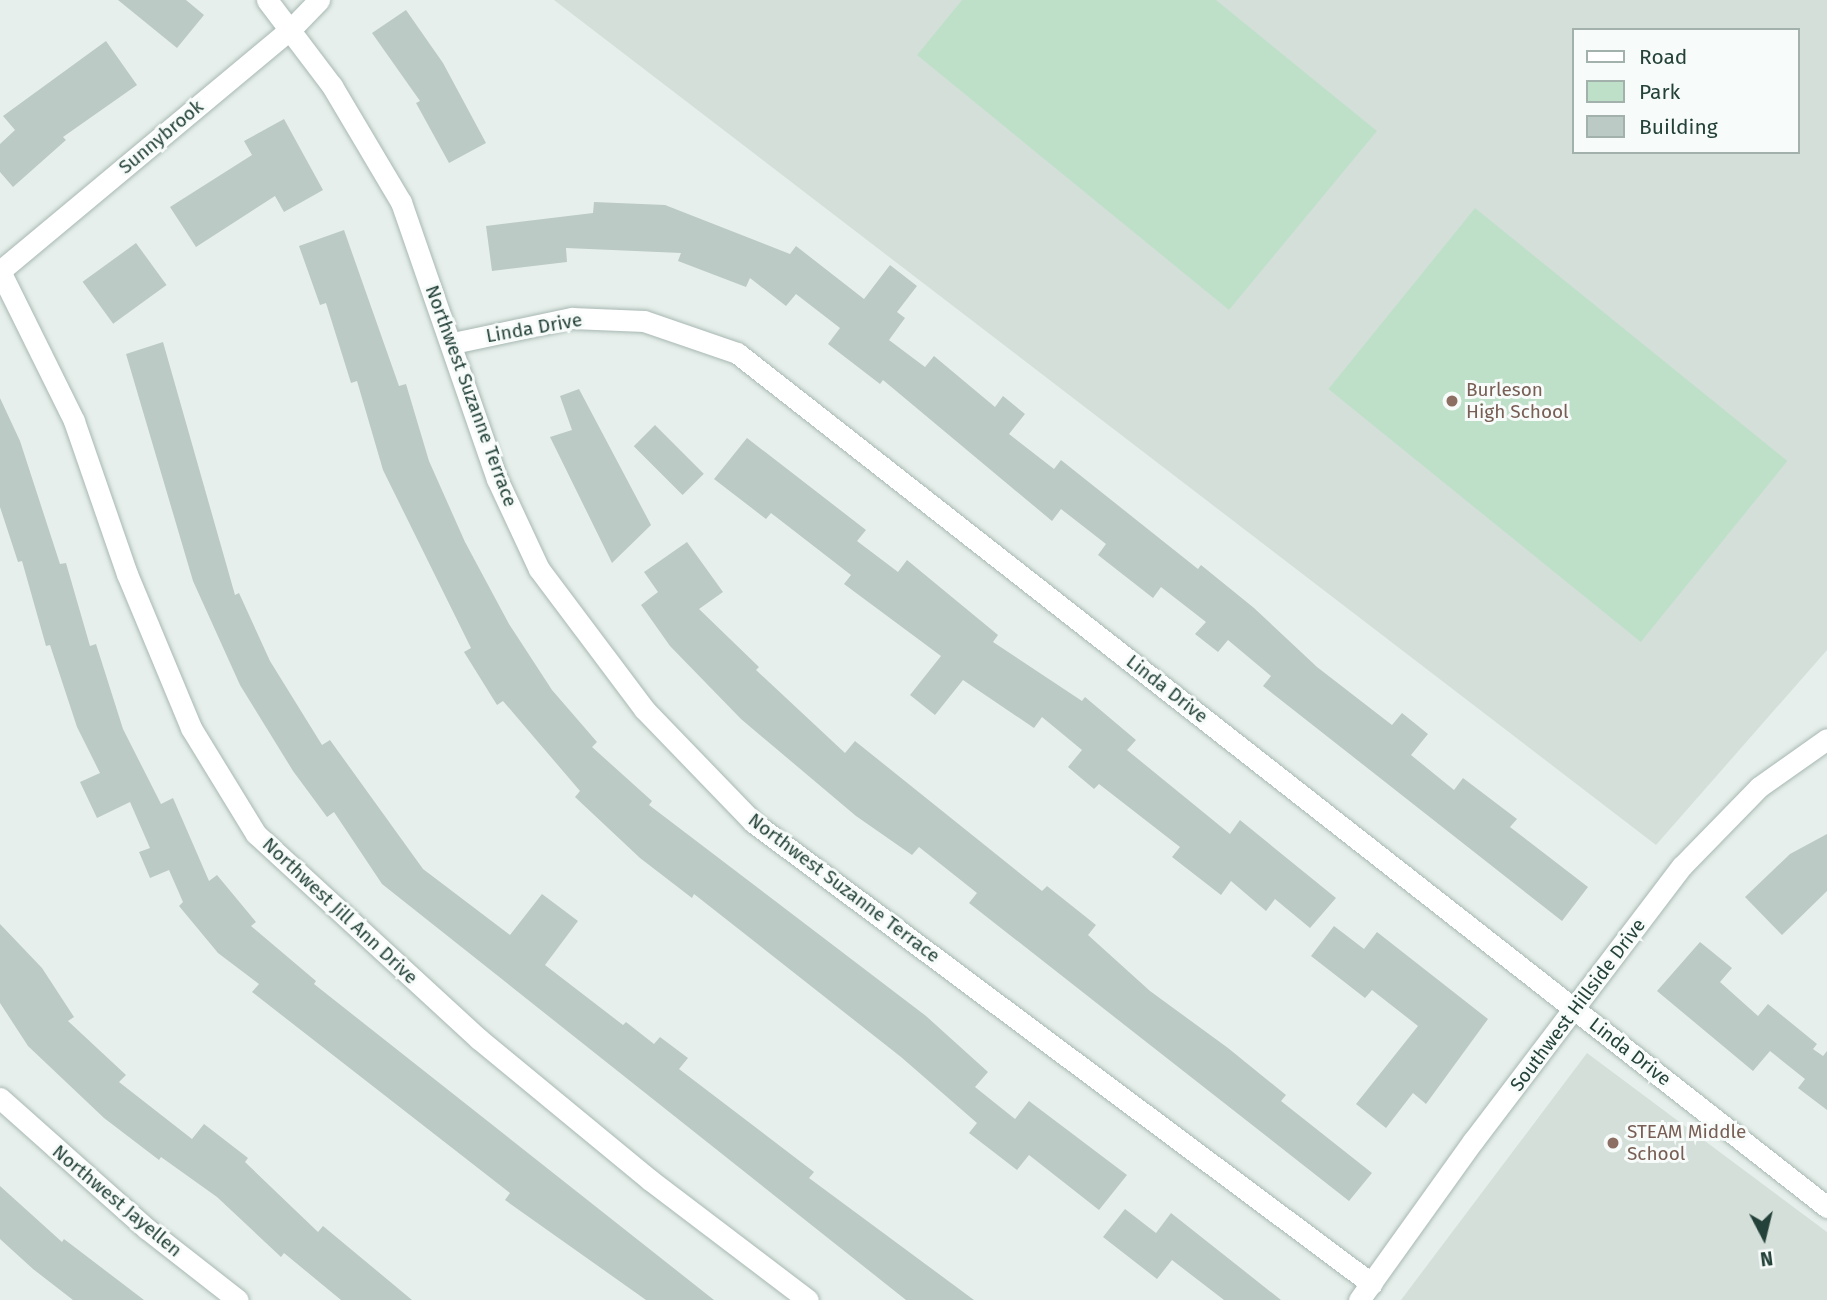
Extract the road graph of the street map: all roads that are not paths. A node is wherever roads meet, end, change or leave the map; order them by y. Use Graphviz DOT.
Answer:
graph roads {
  1 [pos="267,0"];
  2 [pos="319,0"];
  3 [pos="292,28"];
  4 [pos="0,271"];
  5 [pos="453,343"];
  6 [pos="1827,739"];
  7 [pos="1576,1009"];
  8 [pos="0,1098"];
  9 [pos="1827,1207"];
  10 [pos="1366,1292"];
  11 [pos="237,1300"];
  12 [pos="808,1300"];
  1 -- 3 [label="street, Northwest Suzanne Terrace"];
  2 -- 3 [label="street, Sunnybrook"];
  3 -- 4 [label="street, Sunnybrook"];
  3 -- 5 [label="street, Northwest Suzanne Terrace"];
  4 -- 12 [label="street, Northwest Jill Ann Drive"];
  5 -- 7 [label="street, Linda Drive"];
  5 -- 10 [label="street, Northwest Suzanne Terrace"];
  6 -- 7 [label="street, Southwest Hillside Drive"];
  7 -- 9 [label="street, Linda Drive"];
  7 -- 10 [label="street, Southwest Hillside Drive"];
  8 -- 11 [label="street, Northwest Jayellen"];
}
